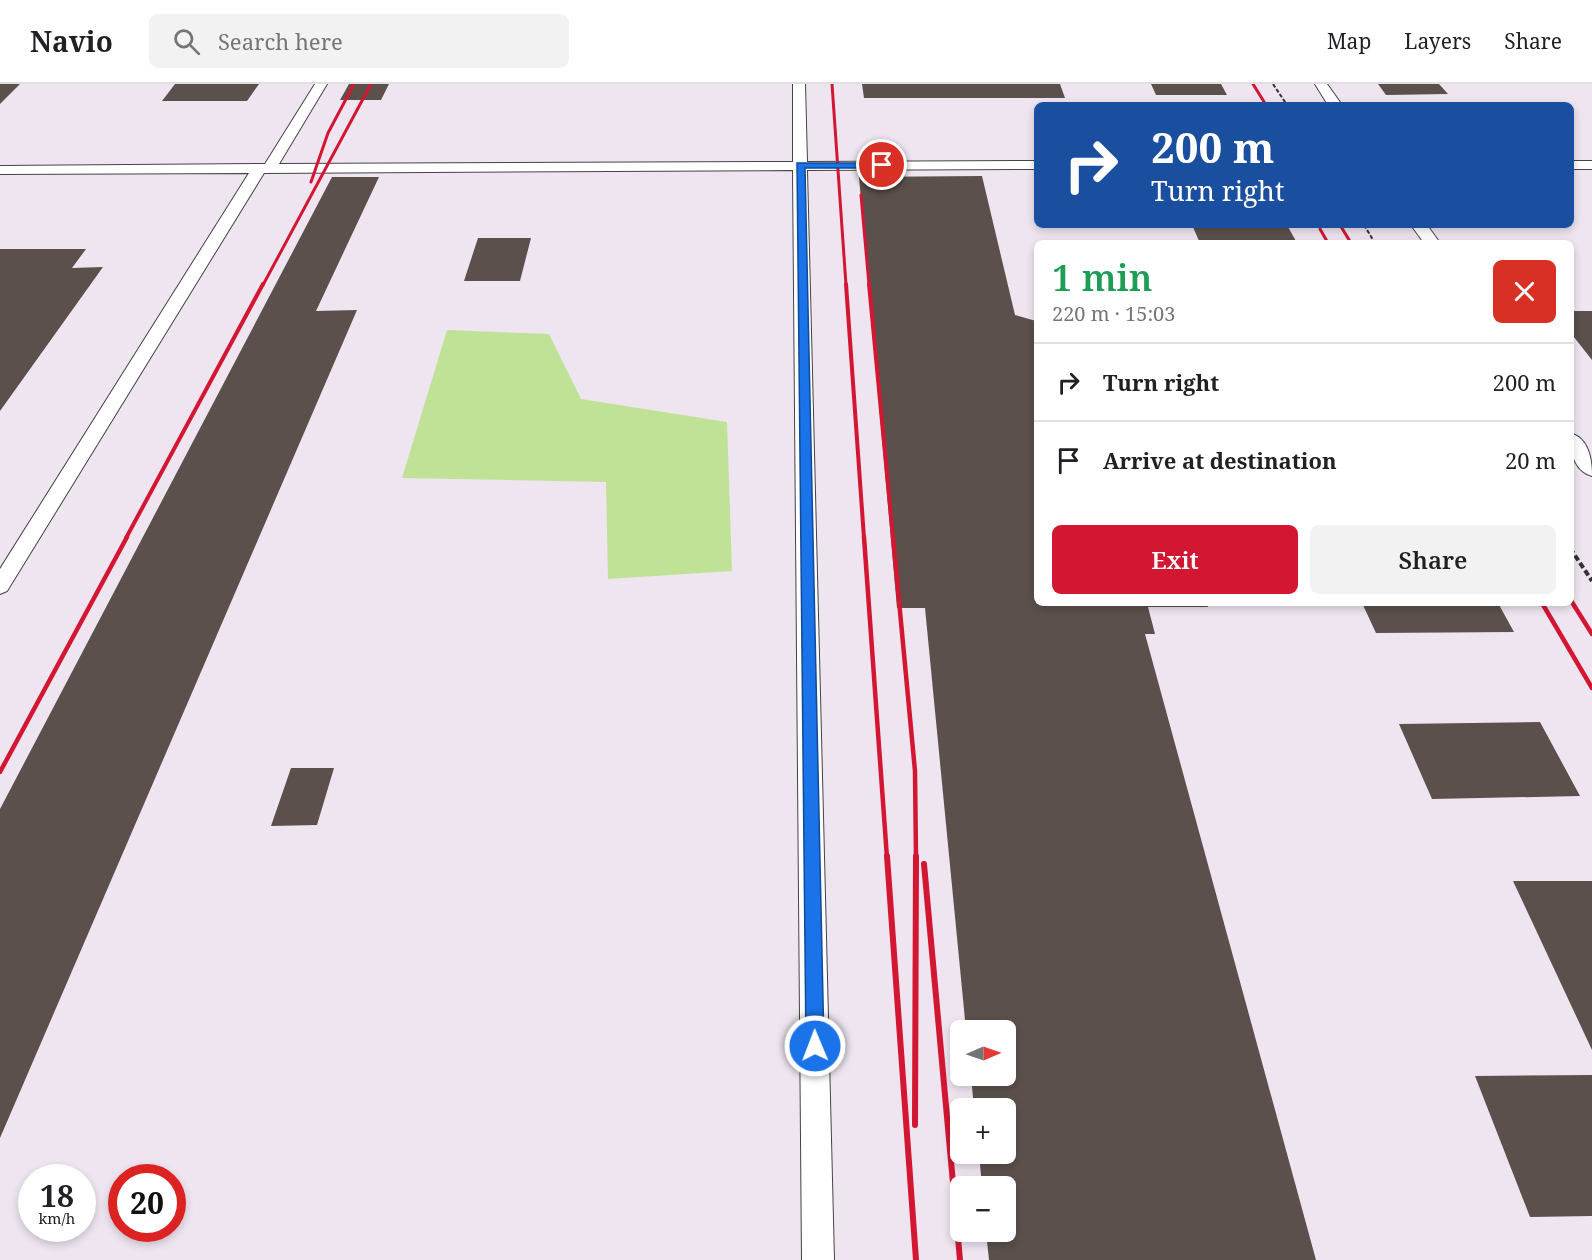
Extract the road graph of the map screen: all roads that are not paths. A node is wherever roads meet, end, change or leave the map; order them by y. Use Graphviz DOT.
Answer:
graph roads {
  1 [pos="321,84"];
  2 [pos="799,84"];
  3 [pos="1321,84"];
  4 [pos="1333,102"];
  5 [pos="800,165"];
  6 [pos="1034,165"];
  7 [pos="1574,165"];
  8 [pos="1592,165"];
  9 [pos="265,168"];
  10 [pos="0,170"];
  11 [pos="1574,445"];
  12 [pos="1592,470"];
  13 [pos="0,586"];
  14 [pos="818,1260"];
  1 -- 9 [label="lane"];
  2 -- 5 [label="lane"];
  3 -- 4 [label="lane"];
  5 -- 6 [label="lane"];
  5 -- 9 [label="lane"];
  5 -- 14 [label="lane"];
  7 -- 8 [label="lane"];
  9 -- 10 [label="lane"];
  9 -- 13 [label="lane"];
  11 -- 12 [label="lane"];
}
